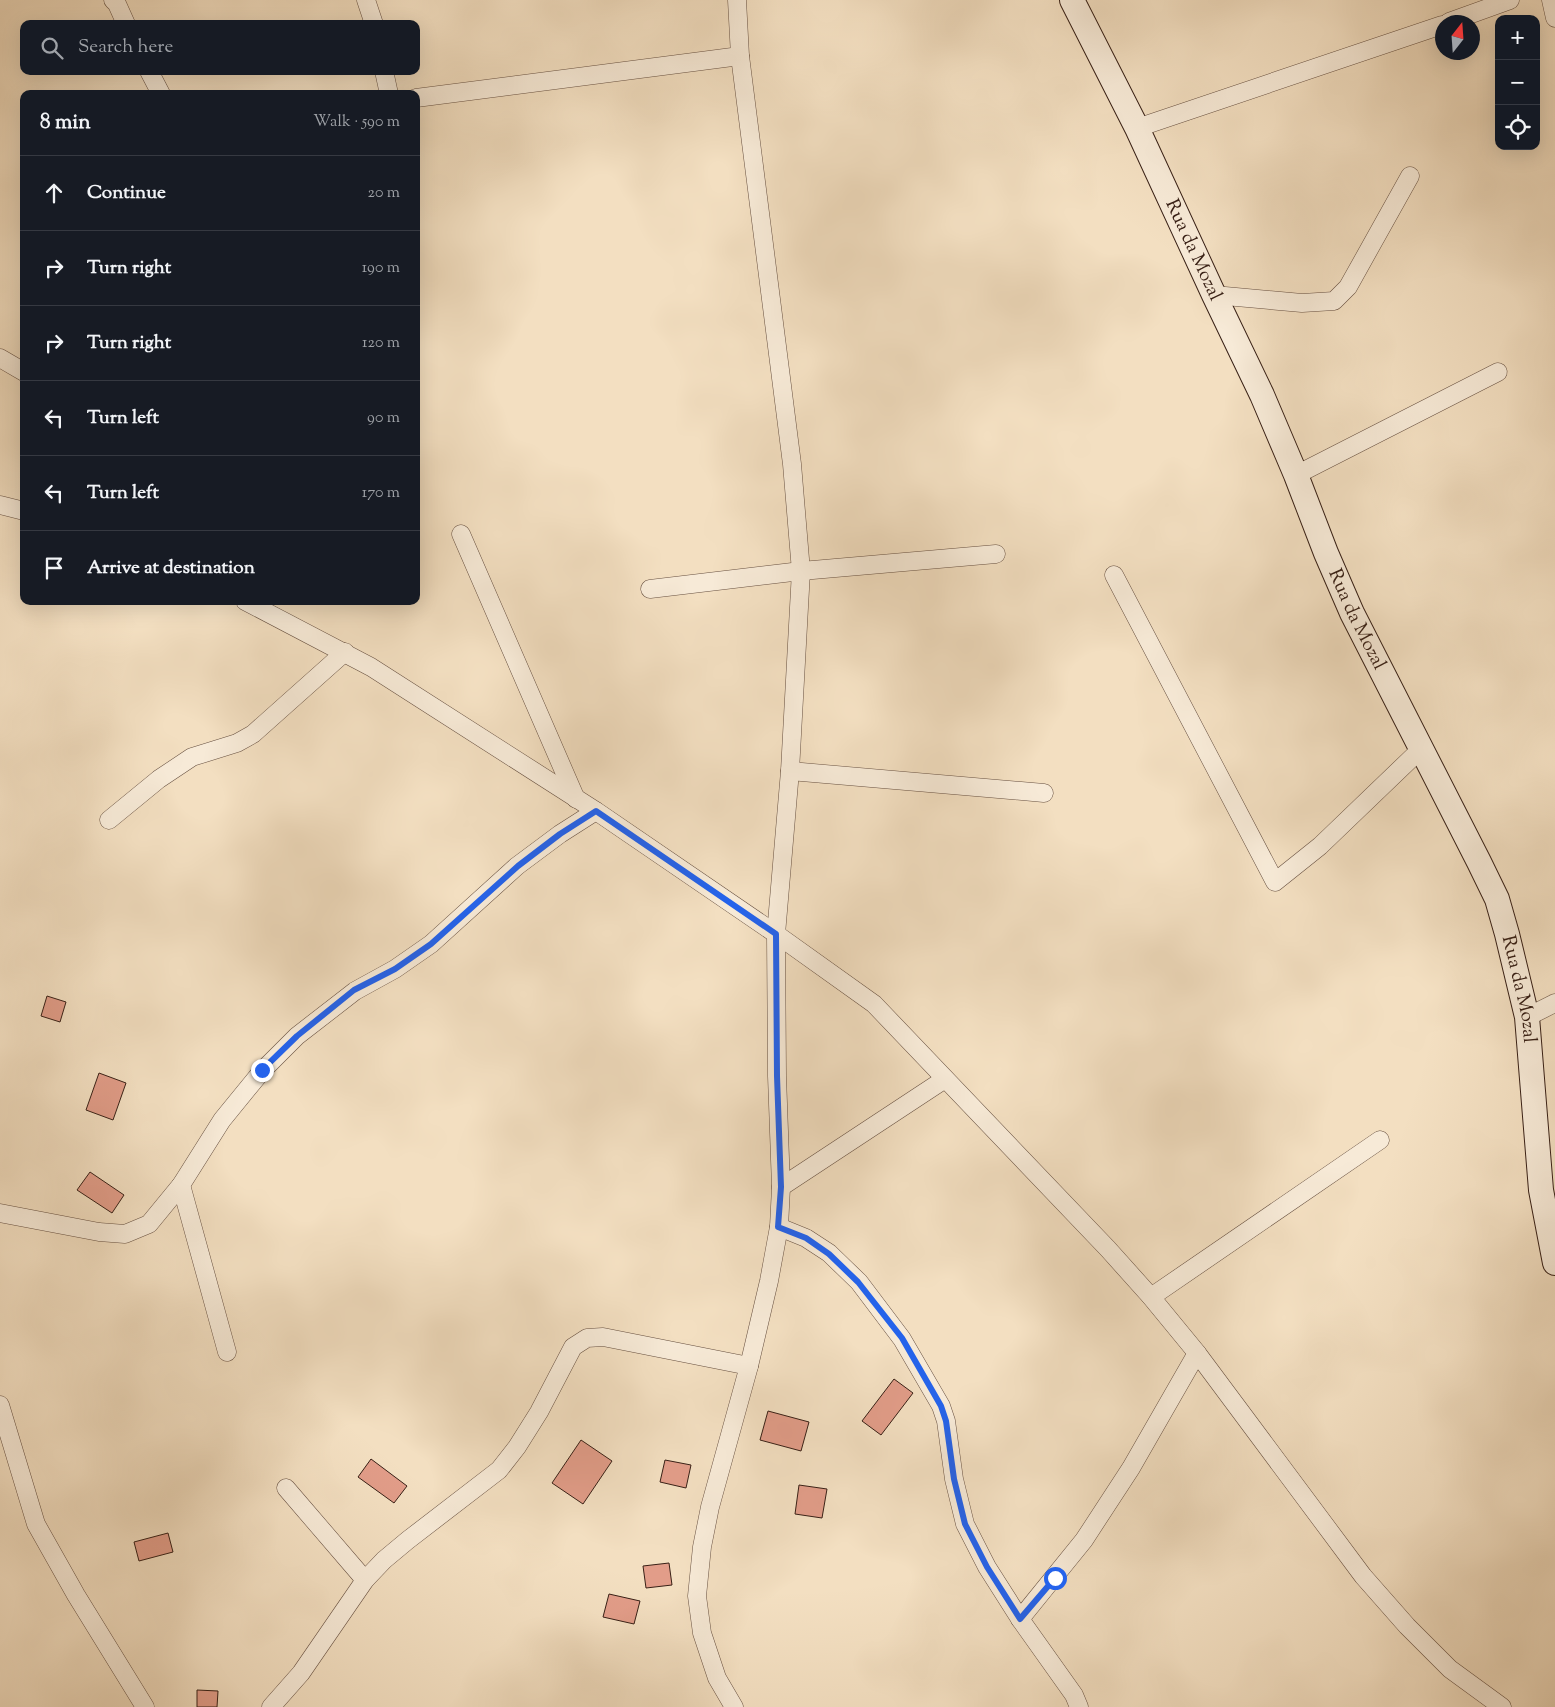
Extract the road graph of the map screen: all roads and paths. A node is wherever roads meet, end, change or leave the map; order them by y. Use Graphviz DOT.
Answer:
graph roads {
  1 [pos="113,0"];
  2 [pos="366,0"];
  3 [pos="737,0"];
  4 [pos="1072,0"];
  5 [pos="1510,0"];
  6 [pos="1551,0"];
  7 [pos="1468,15"];
  8 [pos="1555,18"];
  9 [pos="124,20"];
  10 [pos="373,20"];
  11 [pos="1435,27"];
  12 [pos="740,56"];
  13 [pos="151,75"];
  14 [pos="385,75"];
  15 [pos="159,90"];
  16 [pos="388,90"];
  17 [pos="420,97"];
  18 [pos="1136,128"];
  19 [pos="1410,176"];
  20 [pos="1214,295"];
  21 [pos="0,358"];
  22 [pos="20,370"];
  23 [pos="1498,372"];
  24 [pos="1296,475"];
  25 [pos="0,505"];
  26 [pos="20,511"];
  27 [pos="461,534"];
  28 [pos="996,554"];
  29 [pos="801,571"];
  30 [pos="1114,575"];
  31 [pos="650,588"];
  32 [pos="261,605"];
  33 [pos="345,652"];
  34 [pos="1421,749"];
  35 [pos="790,772"];
  36 [pos="1044,793"];
  37 [pos="576,799"];
  38 [pos="596,811"];
  39 [pos="109,820"];
  40 [pos="776,934"];
  41 [pos="1555,1003"];
  42 [pos="1527,1017"];
  43 [pos="945,1079"];
  44 [pos="1380,1140"];
  45 [pos="181,1185"];
  46 [pos="781,1187"];
  47 [pos="0,1213"];
  48 [pos="778,1227"];
  49 [pos="1554,1252"];
  50 [pos="1150,1297"];
  51 [pos="227,1352"];
  52 [pos="1197,1353"];
  53 [pos="749,1366"];
  54 [pos="0,1405"];
  55 [pos="286,1488"];
  56 [pos="365,1580"];
  57 [pos="1020,1619"];
  58 [pos="146,1707"];
  59 [pos="271,1707"];
  60 [pos="734,1707"];
  61 [pos="1079,1707"];
  62 [pos="1502,1707"];
  1 -- 9 [label="street"];
  2 -- 10 [label="street"];
  3 -- 12 [label="street"];
  4 -- 18 [label="main road, Rua da Mozal"];
  5 -- 7 [label="street"];
  6 -- 8 [label="street"];
  11 -- 18 [label="street"];
  12 -- 17 [label="street"];
  12 -- 29 [label="street"];
  13 -- 15 [label="street"];
  14 -- 16 [label="street"];
  18 -- 20 [label="main road, Rua da Mozal"];
  19 -- 20 [label="street"];
  20 -- 24 [label="main road, Rua da Mozal"];
  21 -- 22 [label="street"];
  23 -- 24 [label="street"];
  24 -- 34 [label="main road, Rua da Mozal"];
  25 -- 26 [label="street"];
  27 -- 37 [label="street"];
  28 -- 29 [label="street"];
  29 -- 31 [label="street"];
  29 -- 35 [label="street"];
  30 -- 34 [label="street"];
  32 -- 33 [label="street"];
  33 -- 37 [label="street"];
  33 -- 39 [label="street"];
  34 -- 42 [label="main road, Rua da Mozal"];
  35 -- 36 [label="street"];
  35 -- 40 [label="street"];
  37 -- 38 [label="street"];
  38 -- 40 [label="street"];
  38 -- 45 [label="street"];
  40 -- 43 [label="street"];
  40 -- 46 [label="street"];
  41 -- 42 [label="street"];
  42 -- 49 [label="main road, Rua da Mozal"];
  43 -- 46 [label="street"];
  43 -- 50 [label="street"];
  44 -- 50 [label="street"];
  45 -- 47 [label="street"];
  45 -- 51 [label="street"];
  46 -- 48 [label="street"];
  48 -- 53 [label="street"];
  48 -- 57 [label="street"];
  50 -- 52 [label="street"];
  52 -- 57 [label="street"];
  52 -- 62 [label="street"];
  53 -- 56 [label="street"];
  53 -- 60 [label="street"];
  54 -- 58 [label="street"];
  55 -- 56 [label="street"];
  56 -- 59 [label="street"];
  57 -- 61 [label="street"];
}
